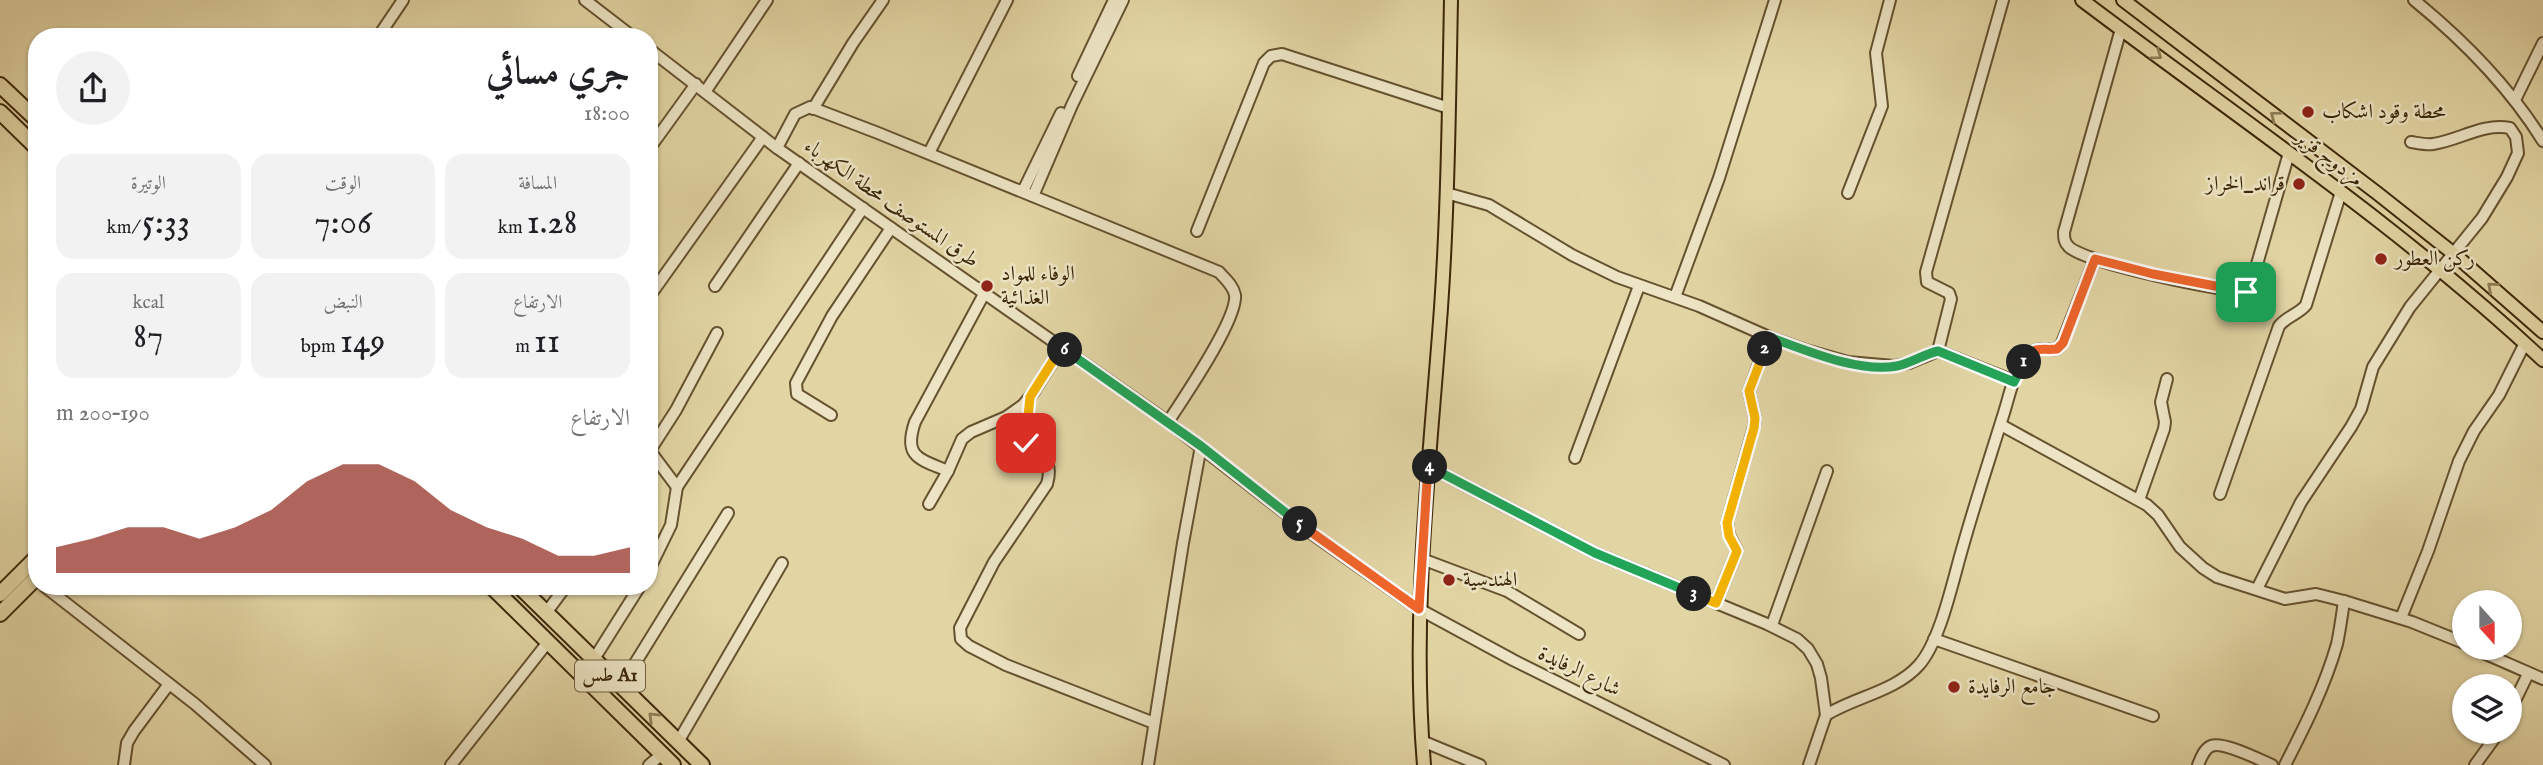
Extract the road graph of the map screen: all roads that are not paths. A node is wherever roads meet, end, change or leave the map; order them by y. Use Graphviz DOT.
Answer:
graph roads {
  1 [pos="404,0"];
  2 [pos="586,0"];
  3 [pos="767,0"];
  4 [pos="883,0"];
  5 [pos="1007,0"];
  6 [pos="1114,0"];
  7 [pos="1123,0"];
  8 [pos="1451,0"];
  9 [pos="1775,0"];
  10 [pos="1891,0"];
  11 [pos="2003,0"];
  12 [pos="2082,0"];
  13 [pos="2123,0"];
  14 [pos="2414,0"];
  15 [pos="384,28"];
  16 [pos="622,28"];
  17 [pos="2121,29"];
  18 [pos="2543,43"];
  19 [pos="658,56"];
  20 [pos="696,84"];
  21 [pos="0,85"];
  22 [pos="705,92"];
  23 [pos="2515,100"];
  24 [pos="1449,108"];
  25 [pos="813,109"];
  26 [pos="28,111"];
  27 [pos="0,112"];
  28 [pos="658,137"];
  29 [pos="763,137"];
  30 [pos="28,139"];
  31 [pos="2543,141"];
  32 [pos="2411,142"];
  33 [pos="778,148"];
  34 [pos="929,153"];
  35 [pos="2289,153"];
  36 [pos="799,163"];
  37 [pos="2341,192"];
  38 [pos="1028,193"];
  39 [pos="1446,193"];
  40 [pos="1848,193"];
  41 [pos="863,208"];
  42 [pos="891,228"];
  43 [pos="1197,231"];
  44 [pos="2454,254"];
  45 [pos="2095,259"];
  46 [pos="2439,269"];
  47 [pos="658,284"];
  48 [pos="715,286"];
  49 [pos="1639,286"];
  50 [pos="984,294"];
  51 [pos="1675,298"];
  52 [pos="2543,332"];
  53 [pos="717,333"];
  54 [pos="1769,337"];
  55 [pos="2525,343"];
  56 [pos="1061,348"];
  57 [pos="1938,351"];
  58 [pos="2543,360"];
  59 [pos="2167,379"];
  60 [pos="2014,382"];
  61 [pos="1030,397"];
  62 [pos="831,415"];
  63 [pos="1168,422"];
  64 [pos="2001,425"];
  65 [pos="658,438"];
  66 [pos="1201,446"];
  67 [pos="1575,458"];
  68 [pos="658,462"];
  69 [pos="1428,466"];
  70 [pos="948,471"];
  71 [pos="1826,471"];
  72 [pos="677,487"];
  73 [pos="2220,494"];
  74 [pos="2139,500"];
  75 [pos="929,504"];
  76 [pos="728,513"];
  77 [pos="658,552"];
  78 [pos="1422,559"];
  79 [pos="782,563"];
  80 [pos="28,564"];
  81 [pos="3,585"];
  82 [pos="2257,589"];
  83 [pos="28,590"];
  84 [pos="56,595"];
  85 [pos="500,595"];
  86 [pos="528,595"];
  87 [pos="560,595"];
  88 [pos="634,595"];
  89 [pos="2344,601"];
  90 [pos="1716,603"];
  91 [pos="1419,609"];
  92 [pos="547,613"];
  93 [pos="0,614"];
  94 [pos="2400,618"];
  95 [pos="1772,625"];
  96 [pos="1579,634"];
  97 [pos="2452,638"];
  98 [pos="1934,639"];
  99 [pos="548,642"];
  100 [pos="594,659"];
  101 [pos="2498,660"];
  102 [pos="2528,674"];
  103 [pos="2543,679"];
  104 [pos="169,684"];
  105 [pos="621,686"];
  106 [pos="2522,686"];
  107 [pos="1826,715"];
  108 [pos="2153,716"];
  109 [pos="1154,723"];
  110 [pos="678,741"];
  111 [pos="1422,741"];
  112 [pos="2490,744"];
  113 [pos="662,754"];
  114 [pos="124,765"];
  115 [pos="265,765"];
  116 [pos="451,765"];
  117 [pos="649,765"];
  118 [pos="673,765"];
  119 [pos="702,765"];
  120 [pos="1148,765"];
  121 [pos="1424,765"];
  122 [pos="1480,765"];
  123 [pos="1724,765"];
  124 [pos="1810,765"];
  125 [pos="2198,765"];
  126 [pos="2272,765"];
  127 [pos="2286,765"];
  128 [pos="2475,765"];
  1 -- 15 [label="street"];
  2 -- 16 [label="street"];
  3 -- 22 [label="street"];
  4 -- 25 [label="street"];
  5 -- 34 [label="street"];
  6 -- 38 [label="street"];
  7 -- 38 [label="street"];
  8 -- 24 [label="main road"];
  9 -- 51 [label="street"];
  10 -- 40 [label="street"];
  11 -- 57 [label="street"];
  12 -- 17 [label="main road, مزدوج قزير"];
  44 -- 13 [label="main road, مزدوج قزير, one-way"];
  14 -- 23 [label="street"];
  17 -- 35 [label="main road, مزدوج قزير, one-way"];
  17 -- 45 [label="street"];
  18 -- 23 [label="street"];
  19 -- 20 [label="street, طرق المستوصف محطة الكهرباء"];
  20 -- 22 [label="street, طرق المستوصف محطة الكهرباء"];
  20 -- 28 [label="street"];
  21 -- 26 [label="highway"];
  22 -- 29 [label="street, طرق المستوصف محطة الكهرباء"];
  23 -- 31 [label="street"];
  24 -- 39 [label="main road"];
  24 -- 43 [label="street"];
  25 -- 33 [label="street"];
  25 -- 34 [label="street"];
  27 -- 30 [label="highway"];
  29 -- 33 [label="street, طرق المستوصف محطة الكهرباء"];
  29 -- 47 [label="street"];
  32 -- 44 [label="street"];
  33 -- 36 [label="street, طرق المستوصف محطة الكهرباء"];
  34 -- 38 [label="street"];
  35 -- 37 [label="main road, مزدوج قزير"];
  35 -- 45 [label="street"];
  36 -- 41 [label="street, طرق المستوصف محطة الكهرباء"];
  36 -- 48 [label="street"];
  37 -- 46 [label="main road, مزدوج قزير"];
  37 -- 73 [label="street"];
  38 -- 63 [label="street"];
  39 -- 49 [label="street"];
  39 -- 69 [label="main road"];
  41 -- 42 [label="street, طرق المستوصف محطة الكهرباء"];
  41 -- 72 [label="street"];
  42 -- 50 [label="street, طرق المستوصف محطة الكهرباء"];
  42 -- 62 [label="street"];
  44 -- 46 [label="street"];
  52 -- 44 [label="main road, مزدوج قزير, one-way"];
  45 -- 60 [label="street"];
  46 -- 55 [label="main road, مزدوج قزير"];
  46 -- 82 [label="street"];
  49 -- 51 [label="street"];
  49 -- 67 [label="street"];
  50 -- 56 [label="street, طرق المستوصف محطة الكهرباء"];
  50 -- 70 [label="street"];
  51 -- 54 [label="street"];
  53 -- 65 [label="street"];
  54 -- 57 [label="street"];
  54 -- 90 [label="street"];
  55 -- 58 [label="main road, مزدوج قزير"];
  55 -- 94 [label="street"];
  56 -- 61 [label="street"];
  56 -- 63 [label="street, طرق المستوصف محطة الكهرباء"];
  57 -- 60 [label="street"];
  59 -- 74 [label="street"];
  60 -- 64 [label="street"];
  61 -- 70 [label="street"];
  61 -- 109 [label="street"];
  63 -- 66 [label="street, طرق المستوصف محطة الكهرباء"];
  64 -- 74 [label="street"];
  64 -- 98 [label="street"];
  66 -- 91 [label="street, طرق المستوصف محطة الكهرباء"];
  66 -- 109 [label="street"];
  68 -- 72 [label="street"];
  69 -- 78 [label="main road"];
  69 -- 90 [label="street"];
  70 -- 75 [label="street"];
  71 -- 95 [label="street"];
  72 -- 77 [label="street"];
  74 -- 82 [label="street"];
  76 -- 105 [label="street"];
  78 -- 91 [label="main road"];
  78 -- 96 [label="street"];
  79 -- 110 [label="street"];
  80 -- 81 [label="highway"];
  82 -- 89 [label="street"];
  83 -- 93 [label="highway"];
  84 -- 104 [label="street"];
  85 -- 99 [label="highway, طس A1"];
  86 -- 92 [label="highway, طس A1"];
  87 -- 92 [label="street"];
  88 -- 100 [label="street"];
  89 -- 94 [label="street"];
  89 -- 127 [label="street"];
  90 -- 95 [label="street"];
  91 -- 111 [label="main road"];
  91 -- 123 [label="street, شارع الرفايدة"];
  92 -- 100 [label="highway, طس A1"];
  94 -- 97 [label="street"];
  95 -- 107 [label="street"];
  98 -- 107 [label="street"];
  98 -- 108 [label="street"];
  99 -- 113 [label="highway, طس A1"];
  99 -- 116 [label="street"];
  100 -- 105 [label="highway, طس A1"];
  101 -- 102 [label="street"];
  102 -- 103 [label="street"];
  102 -- 106 [label="street"];
  104 -- 114 [label="street"];
  104 -- 115 [label="street"];
  110 -- 105 [label="highway, طس A1, one-way"];
  107 -- 124 [label="street"];
  109 -- 120 [label="street"];
  110 -- 119 [label="highway, طس A1"];
  111 -- 121 [label="main road"];
  111 -- 122 [label="street"];
  112 -- 128 [label="street"];
  113 -- 117 [label="street"];
  113 -- 118 [label="highway, طس A1"];
  125 -- 126 [label="street"];
}
